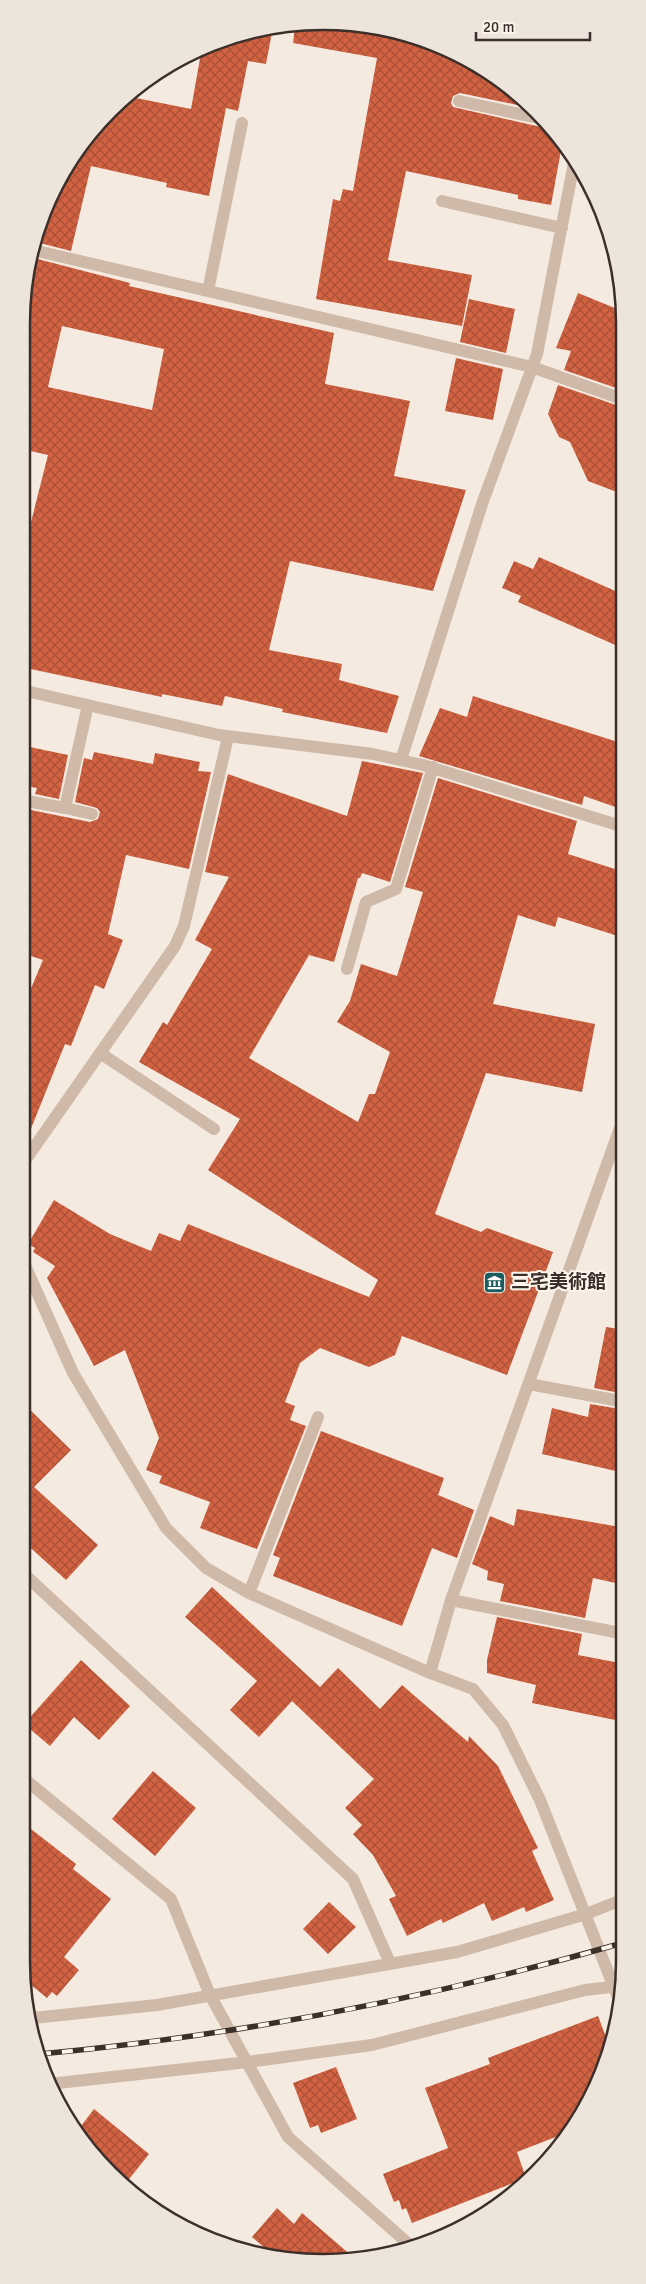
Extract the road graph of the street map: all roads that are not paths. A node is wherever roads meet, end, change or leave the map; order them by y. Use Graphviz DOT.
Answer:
graph roads {
  1 [pos="459,102"];
  2 [pos="530,116"];
  3 [pos="242,123"];
  4 [pos="573,169"];
  5 [pos="442,202"];
  6 [pos="562,228"];
  7 [pos="39,251"];
  8 [pos="208,291"];
  9 [pos="532,367"];
  10 [pos="616,397"];
  11 [pos="30,692"];
  12 [pos="88,705"];
  13 [pos="228,737"];
  14 [pos="401,760"];
  15 [pos="433,767"];
  16 [pos="30,802"];
  17 [pos="65,808"];
  18 [pos="92,814"];
  19 [pos="616,824"];
  20 [pos="347,969"];
  21 [pos="100,1053"];
  22 [pos="214,1129"];
  23 [pos="616,1139"];
  24 [pos="30,1153"];
  25 [pos="30,1276"];
  26 [pos="529,1384"];
  27 [pos="616,1400"];
  28 [pos="318,1417"];
  29 [pos="30,1579"];
  30 [pos="249,1593"];
  31 [pos="451,1600"];
  32 [pos="616,1632"];
  33 [pos="430,1672"];
  34 [pos="30,1784"];
  35 [pos="616,1902"];
  36 [pos="586,1914"];
  37 [pos="390,1964"];
  38 [pos="615,1983"];
  39 [pos="614,1986"];
  40 [pos="210,1995"];
  41 [pos="36,2017"];
  42 [pos="248,2062"];
  43 [pos="57,2083"];
  44 [pos="406,2242"];
  1 -- 2 [label="street"];
  3 -- 8 [label="street"];
  4 -- 6 [label="street"];
  5 -- 6 [label="street"];
  6 -- 9 [label="street"];
  7 -- 8 [label="street"];
  8 -- 9 [label="street"];
  9 -- 10 [label="street"];
  9 -- 14 [label="street"];
  11 -- 12 [label="street"];
  12 -- 13 [label="street"];
  12 -- 17 [label="street"];
  13 -- 14 [label="street"];
  13 -- 21 [label="street"];
  14 -- 15 [label="street"];
  15 -- 19 [label="street"];
  15 -- 20 [label="street"];
  16 -- 17 [label="street"];
  17 -- 18 [label="street"];
  21 -- 22 [label="street"];
  21 -- 24 [label="street"];
  23 -- 26 [label="street"];
  25 -- 30 [label="street"];
  26 -- 27 [label="street"];
  26 -- 31 [label="street"];
  28 -- 30 [label="street"];
  29 -- 37 [label="street"];
  30 -- 33 [label="street"];
  31 -- 32 [label="street"];
  31 -- 33 [label="street"];
  33 -- 36 [label="street"];
  34 -- 40 [label="street"];
  35 -- 36 [label="street"];
  36 -- 37 [label="street"];
  36 -- 38 [label="street"];
  37 -- 40 [label="street"];
  39 -- 42 [label="street"];
  40 -- 41 [label="street"];
  40 -- 42 [label="street"];
  42 -- 43 [label="street"];
  42 -- 44 [label="street"];
}
